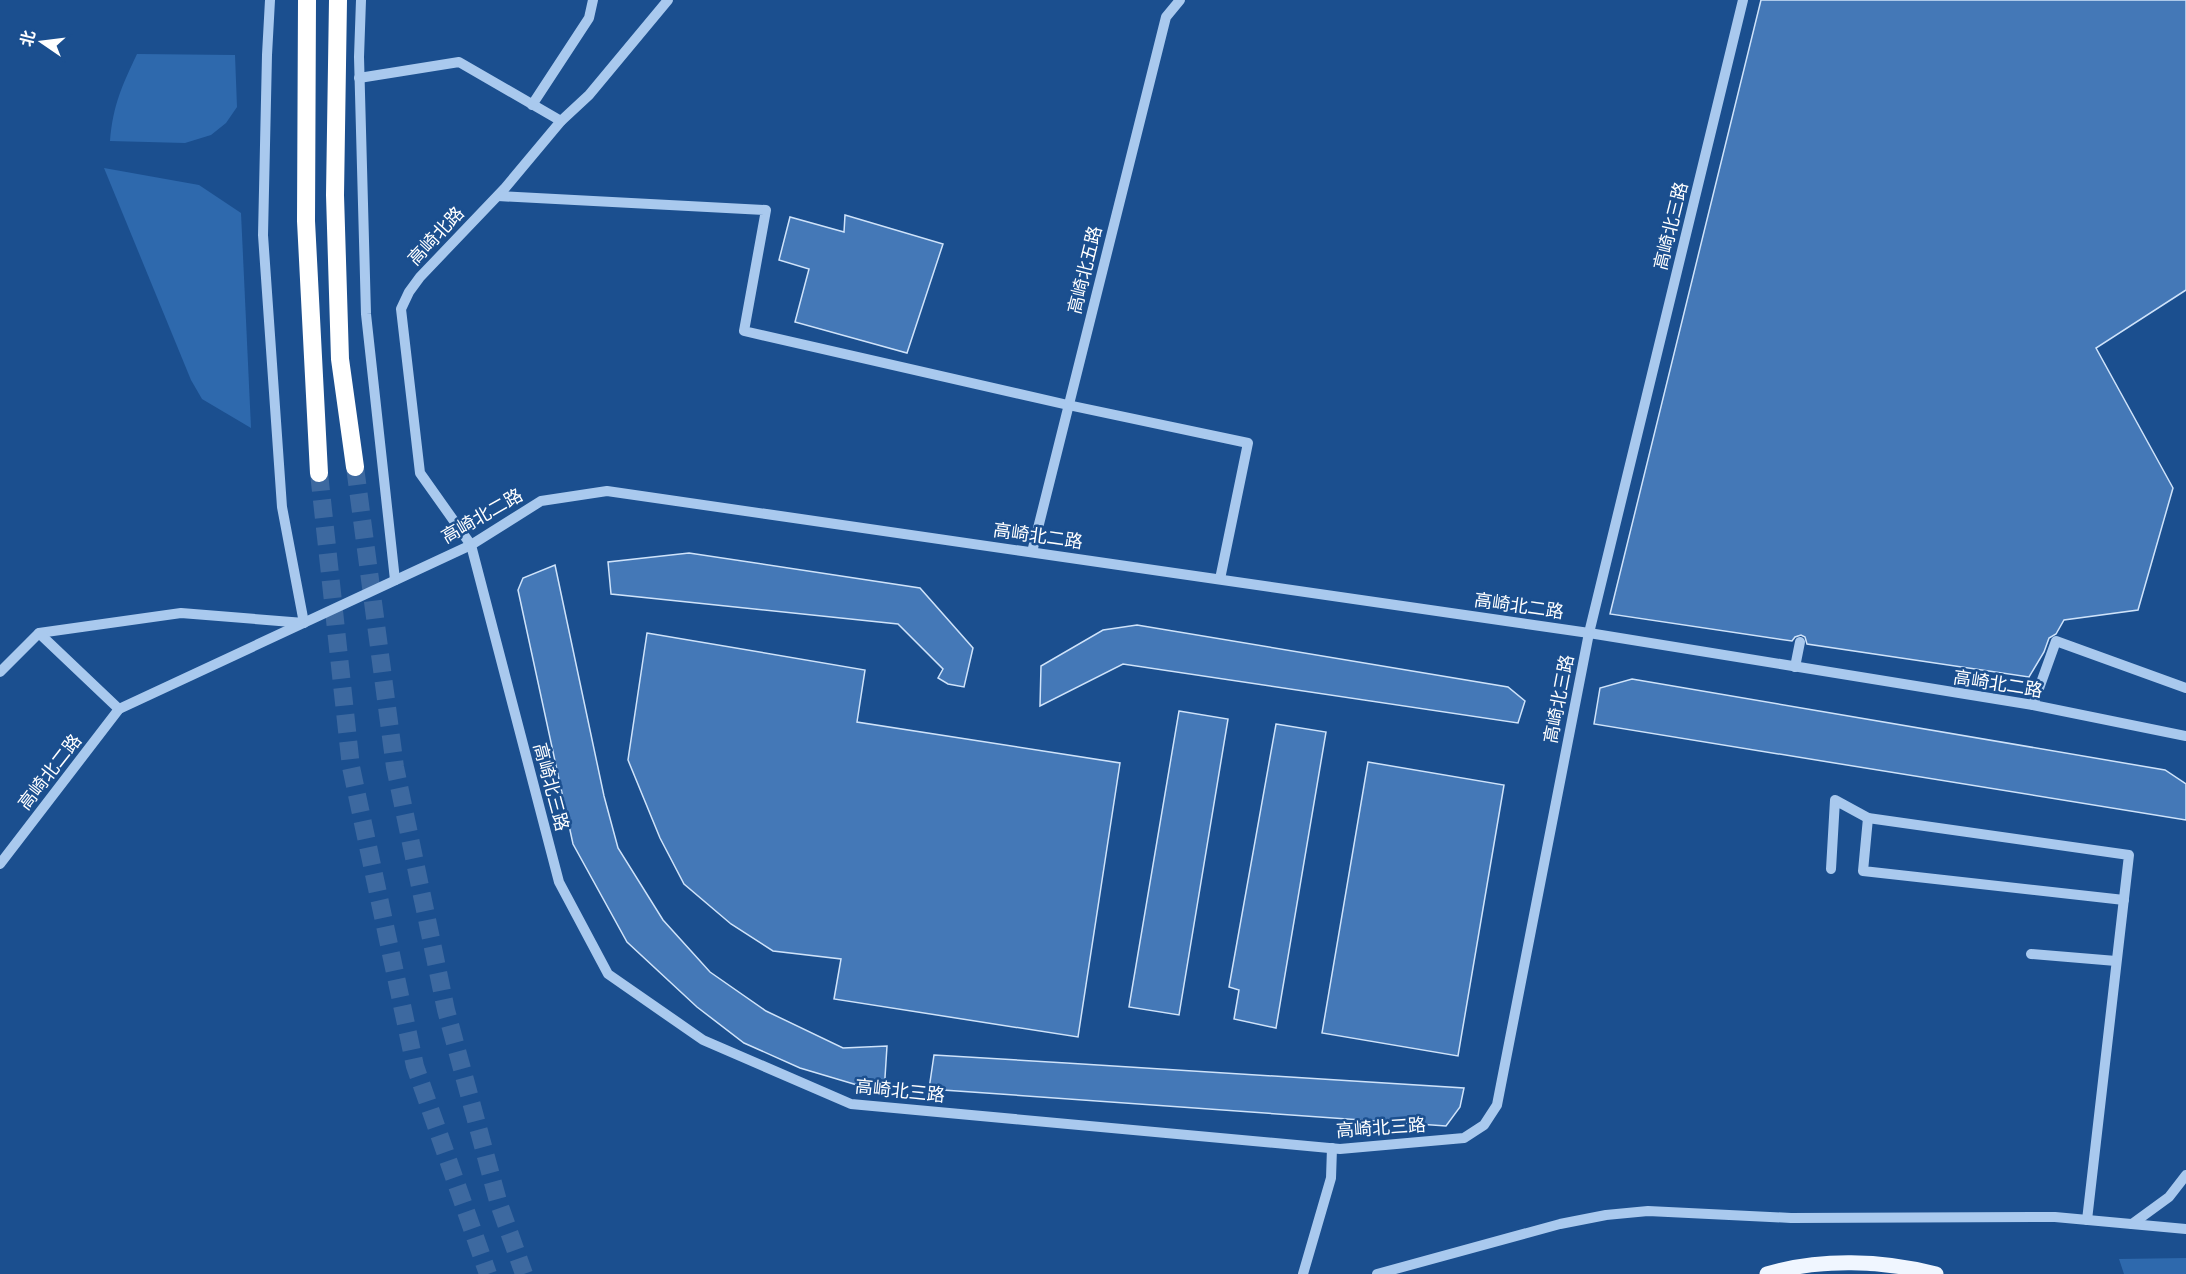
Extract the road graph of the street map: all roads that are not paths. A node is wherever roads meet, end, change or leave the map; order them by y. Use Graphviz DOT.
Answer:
graph roads {
  1 [pos="270,0"];
  2 [pos="307,0"];
  3 [pos="338,0"];
  4 [pos="361,0"];
  5 [pos="593,0"];
  6 [pos="668,0"];
  7 [pos="1180,0"];
  8 [pos="1743,0"];
  9 [pos="359,78"];
  10 [pos="532,105"];
  11 [pos="561,121"];
  12 [pos="498,196"];
  13 [pos="1068,405"];
  14 [pos="355,466"];
  15 [pos="320,473"];
  16 [pos="471,545"];
  17 [pos="1032,552"];
  18 [pos="1220,579"];
  19 [pos="395,580"];
  20 [pos="304,623"];
  21 [pos="39,633"];
  22 [pos="1588,633"];
  23 [pos="1800,642"];
  24 [pos="1795,667"];
  25 [pos="0,672"];
  26 [pos="2186,688"];
  27 [pos="2033,705"];
  28 [pos="119,709"];
  29 [pos="2186,736"];
  30 [pos="1868,818"];
  31 [pos="0,864"];
  32 [pos="1831,869"];
  33 [pos="2124,900"];
  34 [pos="2031,954"];
  35 [pos="2116,961"];
  36 [pos="1332,1148"];
  37 [pos="2186,1175"];
  38 [pos="2087,1220"];
  39 [pos="2132,1224"];
  40 [pos="2186,1229"];
  41 [pos="1303,1274"];
  42 [pos="1377,1274"];
  43 [pos="1767,1274"];
  44 [pos="1936,1274"];
  1 -- 20 [label="street"];
  2 -- 15 [label="highway"];
  3 -- 14 [label="highway"];
  4 -- 9 [label="street"];
  5 -- 10 [label="street"];
  6 -- 11 [label="street, 高崎北路"];
  7 -- 13 [label="street, 高崎北五路"];
  8 -- 22 [label="street, 高崎北三路"];
  9 -- 10 [label="street"];
  9 -- 19 [label="street"];
  10 -- 11 [label="street"];
  11 -- 12 [label="street, 高崎北路"];
  12 -- 13 [label="street"];
  12 -- 16 [label="street, 高崎北路"];
  13 -- 17 [label="street, 高崎北五路"];
  13 -- 18 [label="street"];
  16 -- 17 [label="street, 高崎北二路"];
  16 -- 19 [label="street, 高崎北二路"];
  16 -- 36 [label="street, 高崎北三路"];
  17 -- 18 [label="street, 高崎北二路"];
  18 -- 22 [label="street, 高崎北二路"];
  19 -- 20 [label="street, 高崎北二路"];
  20 -- 21 [label="street"];
  20 -- 28 [label="street, 高崎北二路"];
  21 -- 25 [label="street"];
  21 -- 28 [label="street"];
  22 -- 24 [label="street, 高崎北二路"];
  22 -- 36 [label="street, 高崎北三路"];
  23 -- 24 [label="street"];
  24 -- 27 [label="street, 高崎北二路"];
  26 -- 27 [label="street"];
  27 -- 29 [label="street, 高崎北二路"];
  28 -- 31 [label="street, 高崎北二路"];
  30 -- 32 [label="street"];
  30 -- 33 [label="street"];
  30 -- 33 [label="street"];
  33 -- 35 [label="street"];
  34 -- 35 [label="street"];
  35 -- 38 [label="street"];
  36 -- 41 [label="street"];
  37 -- 39 [label="street"];
  38 -- 39 [label="street"];
  38 -- 42 [label="street"];
  39 -- 40 [label="street"];
  43 -- 44 [label="main road"];
}
